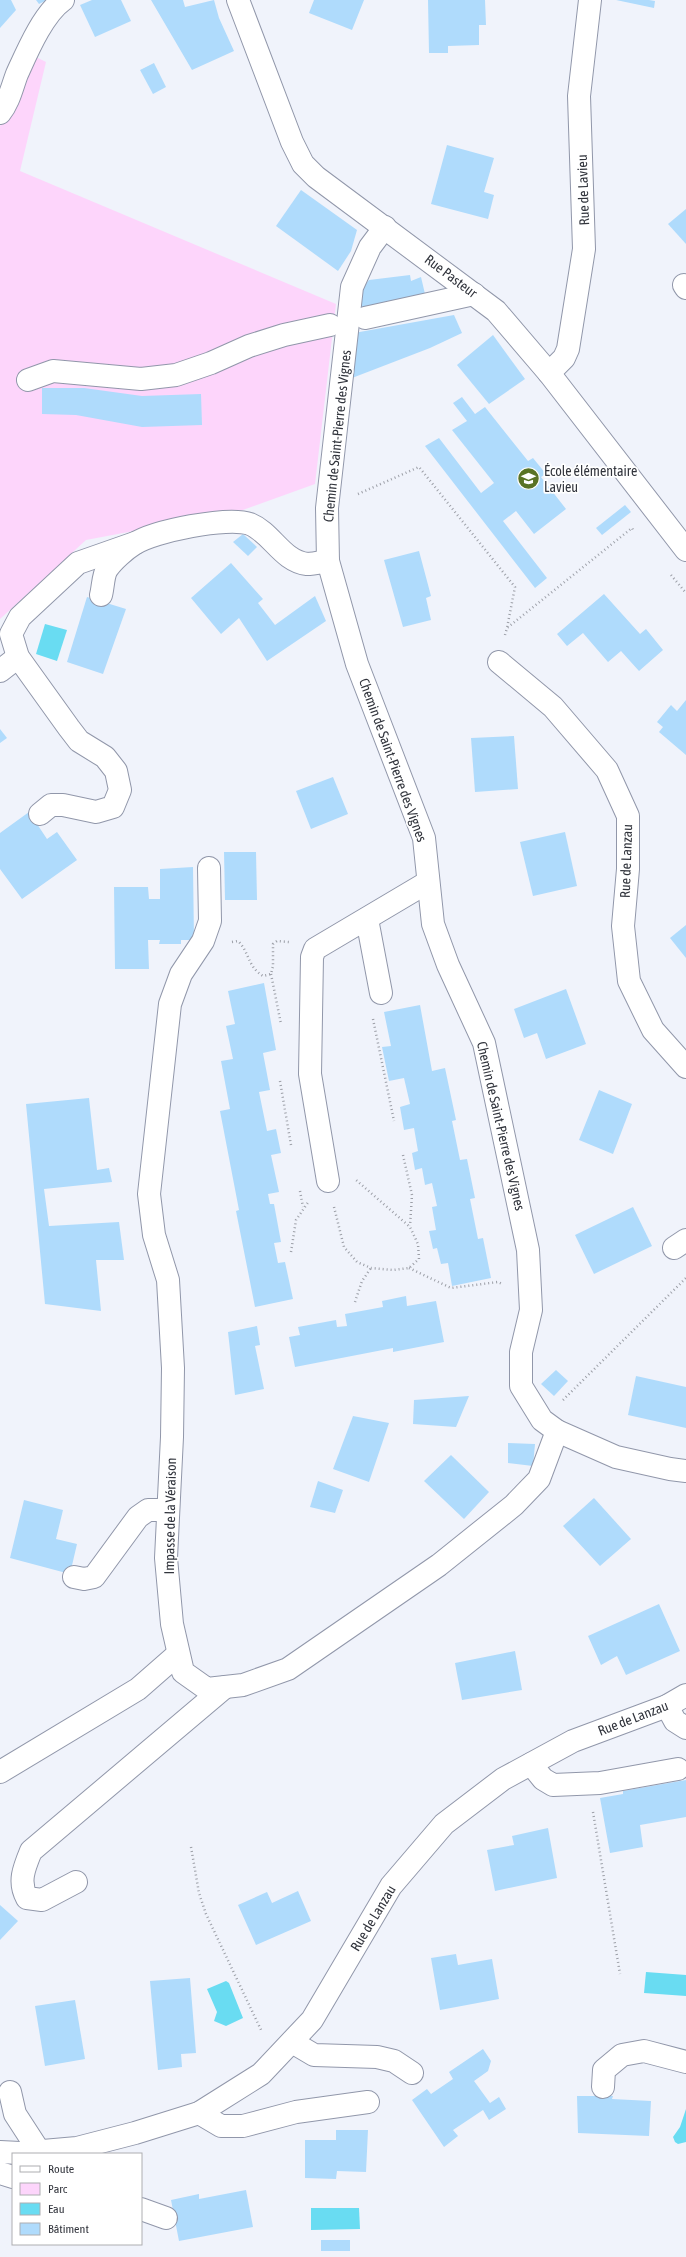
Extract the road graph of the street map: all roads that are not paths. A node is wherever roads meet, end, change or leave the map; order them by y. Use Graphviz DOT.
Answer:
graph roads {
  1 [pos="63,0"];
  2 [pos="238,0"];
  3 [pos="590,0"];
  4 [pos="0,113"];
  5 [pos="385,227"];
  6 [pos="474,294"];
  7 [pos="365,318"];
  8 [pos="330,325"];
  9 [pos="549,373"];
  10 [pos="28,380"];
  11 [pos="135,543"];
  12 [pos="686,550"];
  13 [pos="328,560"];
  14 [pos="101,595"];
  15 [pos="18,657"];
  16 [pos="499,662"];
  17 [pos="0,670"];
  18 [pos="40,814"];
  19 [pos="209,868"];
  20 [pos="428,882"];
  21 [pos="367,919"];
  22 [pos="381,993"];
  23 [pos="686,1067"];
  24 [pos="328,1181"];
  25 [pos="550,1426"];
  26 [pos="686,1470"];
  27 [pos="167,1510"];
  28 [pos="74,1577"];
  29 [pos="178,1654"];
  30 [pos="225,1687"];
  31 [pos="686,1695"];
  32 [pos="667,1706"];
  33 [pos="686,1728"];
  34 [pos="531,1764"];
  35 [pos="678,1769"];
  36 [pos="0,1772"];
  37 [pos="76,1882"];
  38 [pos="292,2042"];
  39 [pos="686,2062"];
  40 [pos="412,2073"];
  41 [pos="603,2087"];
  42 [pos="10,2092"];
  43 [pos="368,2102"];
  44 [pos="199,2113"];
  45 [pos="39,2151"];
  46 [pos="0,2152"];
  47 [pos="77,2152"];
  48 [pos="0,2173"];
  49 [pos="12,2177"];
  50 [pos="142,2209"];
  51 [pos="166,2218"];
  1 -- 4 [label="street"];
  2 -- 5 [label="street, Rue Pasteur"];
  3 -- 9 [label="street, Rue de Lavieu"];
  5 -- 6 [label="street, Rue Pasteur"];
  5 -- 13 [label="street, Chemin de Saint-Pierre des Vignes"];
  6 -- 7 [label="street"];
  6 -- 9 [label="street, Rue Pasteur"];
  8 -- 10 [label="street"];
  9 -- 12 [label="street, Rue Pasteur"];
  11 -- 13 [label="street"];
  11 -- 14 [label="street"];
  11 -- 15 [label="street"];
  13 -- 20 [label="street, Chemin de Saint-Pierre des Vignes"];
  15 -- 17 [label="street"];
  15 -- 18 [label="street"];
  16 -- 23 [label="street, Rue de Lanzau"];
  19 -- 27 [label="street, Impasse de la Véraison"];
  20 -- 21 [label="street"];
  20 -- 25 [label="street, Chemin de Saint-Pierre des Vignes"];
  21 -- 22 [label="street"];
  21 -- 24 [label="street"];
  25 -- 26 [label="street"];
  25 -- 30 [label="street, Impasse de la Véraison"];
  27 -- 28 [label="street"];
  27 -- 29 [label="street, Impasse de la Véraison"];
  29 -- 30 [label="street, Impasse de la Véraison"];
  29 -- 36 [label="street"];
  30 -- 37 [label="street"];
  31 -- 32 [label="street, Rue de Lanzau"];
  32 -- 33 [label="street"];
  32 -- 34 [label="street, Rue de Lanzau"];
  34 -- 35 [label="street"];
  34 -- 38 [label="street, Rue de Lanzau"];
  38 -- 40 [label="street"];
  38 -- 44 [label="street, Rue de Lanzau"];
  39 -- 41 [label="street"];
  42 -- 45 [label="street"];
  43 -- 44 [label="street"];
  44 -- 47 [label="street, Rue de Lanzau"];
  45 -- 46 [label="street, Rue de Lanzau"];
  45 -- 47 [label="street, Rue de Lanzau"];
  48 -- 49 [label="street"];
  50 -- 51 [label="street"];
}
